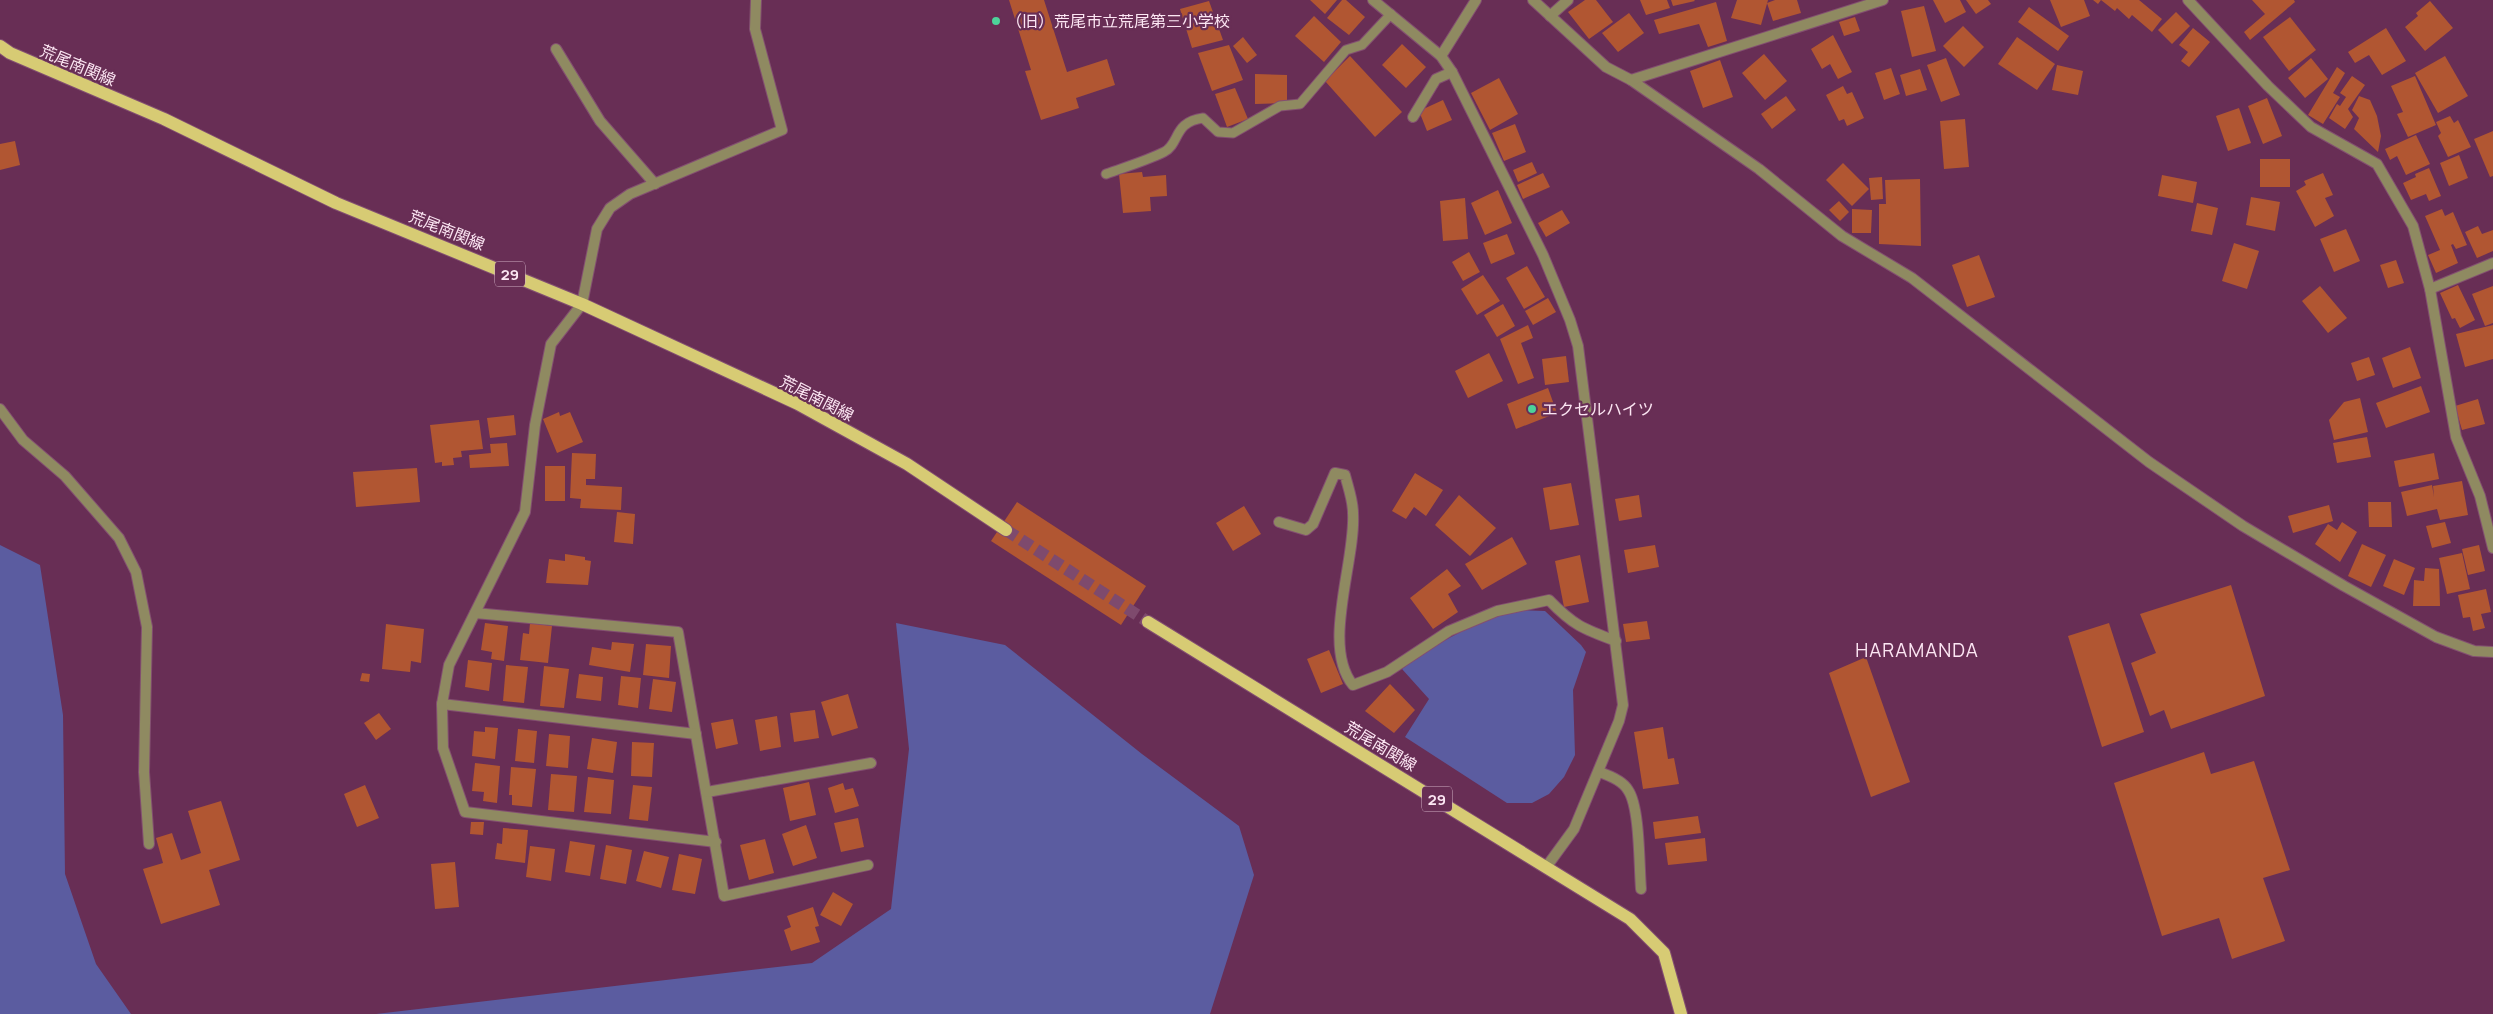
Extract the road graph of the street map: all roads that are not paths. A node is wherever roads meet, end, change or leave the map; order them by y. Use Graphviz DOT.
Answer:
graph roads {
  1 [pos="756,0"];
  2 [pos="1373,0"];
  3 [pos="1476,0"];
  4 [pos="1533,0"];
  5 [pos="1568,0"];
  6 [pos="1883,0"];
  7 [pos="2188,0"];
  8 [pos="1390,14"];
  9 [pos="1550,16"];
  10 [pos="0,46"];
  11 [pos="556,49"];
  12 [pos="1441,56"];
  13 [pos="1452,72"];
  14 [pos="1631,80"];
  15 [pos="1413,117"];
  16 [pos="1106,174"];
  17 [pos="655,184"];
  18 [pos="2493,262"];
  19 [pos="2430,289"];
  20 [pos="582,304"];
  21 [pos="0,409"];
  22 [pos="1279,522"];
  23 [pos="1006,530"];
  24 [pos="2493,548"];
  25 [pos="475,613"];
  26 [pos="1148,622"];
  27 [pos="1616,641"];
  28 [pos="2493,652"];
  29 [pos="442,704"];
  30 [pos="696,734"];
  31 [pos="871,764"];
  32 [pos="1599,772"];
  33 [pos="706,792"];
  34 [pos="716,842"];
  35 [pos="149,844"];
  36 [pos="868,865"];
  37 [pos="1547,866"];
  38 [pos="1642,889"];
  39 [pos="1681,1014"];
  1 -- 17 [label="street"];
  2 -- 8 [label="street"];
  3 -- 12 [label="street"];
  4 -- 9 [label="street"];
  5 -- 9 [label="street"];
  6 -- 14 [label="street"];
  7 -- 19 [label="street"];
  8 -- 12 [label="street"];
  8 -- 16 [label="lane"];
  9 -- 14 [label="street"];
  10 -- 20 [label="main road, 荒尾南関線 / 29"];
  11 -- 17 [label="street"];
  12 -- 13 [label="street"];
  13 -- 15 [label="street"];
  13 -- 27 [label="street"];
  14 -- 28 [label="street"];
  17 -- 20 [label="street"];
  18 -- 19 [label="street"];
  19 -- 24 [label="street"];
  20 -- 23 [label="main road, 荒尾南関線 / 29"];
  20 -- 25 [label="street"];
  21 -- 35 [label="street"];
  22 -- 27 [label="street"];
  25 -- 29 [label="street"];
  25 -- 30 [label="street"];
  26 -- 37 [label="main road, 荒尾南関線 / 29"];
  27 -- 32 [label="street"];
  29 -- 30 [label="street"];
  29 -- 34 [label="street"];
  30 -- 33 [label="street"];
  31 -- 33 [label="street"];
  32 -- 37 [label="street"];
  32 -- 38 [label="street"];
  33 -- 34 [label="street"];
  34 -- 36 [label="street"];
  37 -- 39 [label="main road, 荒尾南関線 / 29"];
}
